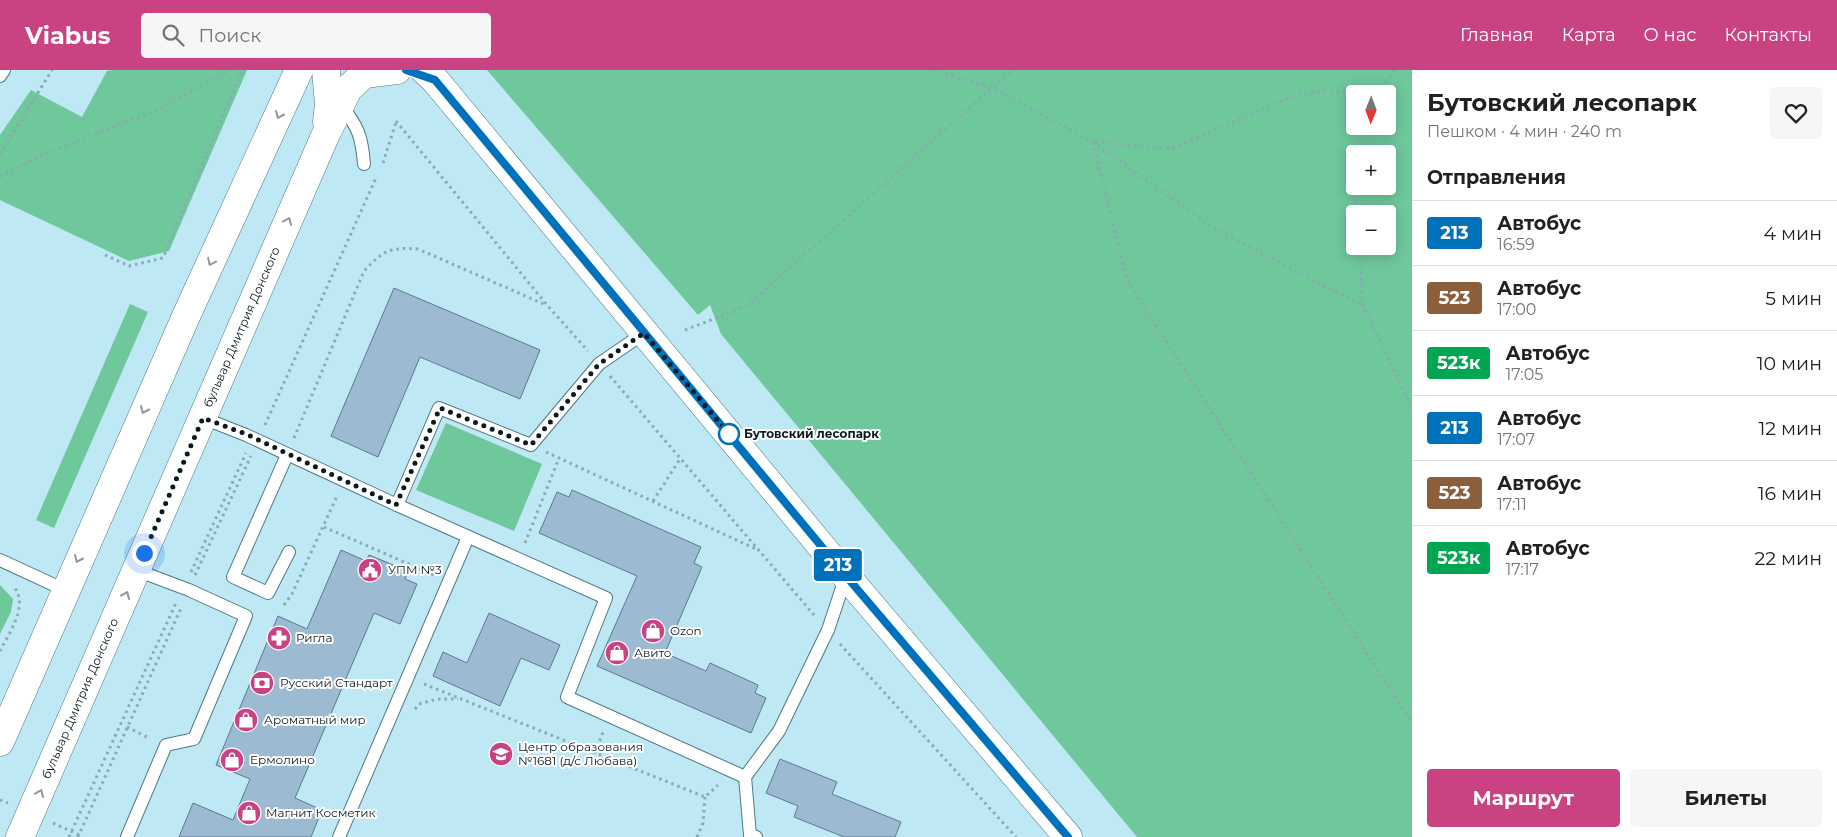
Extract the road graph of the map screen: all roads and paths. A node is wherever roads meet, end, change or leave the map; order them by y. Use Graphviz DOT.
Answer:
graph roads {
  1 [pos="4,70"];
  2 [pos="52,70"];
  3 [pos="229,70"];
  4 [pos="242,70"];
  5 [pos="299,70"];
  6 [pos="326,70"];
  7 [pos="397,70"];
  8 [pos="406,70"];
  9 [pos="933,70"];
  10 [pos="1012,70"];
  11 [pos="1394,70"];
  12 [pos="430,75"];
  13 [pos="0,76"];
  14 [pos="1385,85"];
  15 [pos="992,88"];
  16 [pos="1346,92"];
  17 [pos="340,104"];
  18 [pos="324,136"];
  19 [pos="1093,142"];
  20 [pos="0,154"];
  21 [pos="364,164"];
  22 [pos="0,177"];
  23 [pos="105,255"];
  24 [pos="1360,255"];
  25 [pos="547,305"];
  26 [pos="1363,306"];
  27 [pos="685,330"];
  28 [pos="644,333"];
  29 [pos="599,364"];
  30 [pos="1412,407"];
  31 [pos="203,418"];
  32 [pos="258,441"];
  33 [pos="531,445"];
  34 [pos="287,454"];
  35 [pos="559,458"];
  36 [pos="680,459"];
  37 [pos="653,501"];
  38 [pos="396,505"];
  39 [pos="324,527"];
  40 [pos="468,537"];
  41 [pos="759,550"];
  42 [pos="289,552"];
  43 [pos="0,560"];
  44 [pos="519,560"];
  45 [pos="136,570"];
  46 [pos="846,576"];
  47 [pos="11,582"];
  48 [pos="450,582"];
  49 [pos="186,589"];
  50 [pos="65,590"];
  51 [pos="828,630"];
  52 [pos="0,651"];
  53 [pos="409,678"];
  54 [pos="461,699"];
  55 [pos="414,711"];
  56 [pos="1412,723"];
  57 [pos="127,727"];
  58 [pos="0,742"];
  59 [pos="166,745"];
  60 [pos="733,772"];
  61 [pos="745,777"];
  62 [pos="706,797"];
  63 [pos="20,837"];
  64 [pos="69,837"];
  65 [pos="78,837"];
  66 [pos="127,837"];
  67 [pos="338,837"];
  68 [pos="697,837"];
  69 [pos="756,837"];
  70 [pos="1016,837"];
  71 [pos="1068,837"];
  1 -- 13 [label="lane"];
  2 -- 20 [label="path"];
  3 -- 22 [label="path"];
  4 -- 23 [label="path"];
  5 -- 50 [label="street, one-way"];
  6 -- 18 [label="street"];
  7 -- 17 [label="street, бульвар Дмитрия Донского"];
  8 -- 12 [label="street"];
  9 -- 15 [label="path"];
  10 -- 15 [label="path"];
  11 -- 14 [label="path"];
  12 -- 28 [label="street"];
  15 -- 19 [label="path"];
  15 -- 27 [label="path"];
  16 -- 19 [label="path"];
  17 -- 18 [label="street, бульвар Дмитрия Донского"];
  17 -- 21 [label="lane"];
  31 -- 18 [label="street, бульвар Дмитрия Донского, one-way"];
  19 -- 26 [label="path"];
  19 -- 56 [label="path"];
  24 -- 26 [label="path"];
  25 -- 29 [label="path"];
  25 -- 32 [label="path"];
  25 -- 34 [label="path"];
  26 -- 30 [label="path"];
  28 -- 29 [label="lane"];
  28 -- 46 [label="street"];
  29 -- 33 [label="lane"];
  29 -- 36 [label="path"];
  31 -- 32 [label="lane"];
  31 -- 45 [label="street, бульвар Дмитрия Донского"];
  32 -- 34 [label="lane"];
  32 -- 49 [label="path"];
  33 -- 35 [label="path"];
  33 -- 38 [label="lane"];
  34 -- 38 [label="lane"];
  34 -- 42 [label="lane"];
  35 -- 37 [label="path"];
  35 -- 44 [label="path"];
  36 -- 37 [label="path"];
  36 -- 41 [label="path"];
  37 -- 41 [label="path"];
  38 -- 40 [label="lane"];
  39 -- 48 [label="path"];
  40 -- 44 [label="lane"];
  40 -- 48 [label="lane"];
  41 -- 51 [label="path"];
  43 -- 50 [label="lane"];
  44 -- 60 [label="lane"];
  45 -- 49 [label="lane"];
  63 -- 45 [label="street, бульвар Дмитрия Донского, one-way"];
  46 -- 51 [label="lane"];
  46 -- 71 [label="street"];
  47 -- 52 [label="path"];
  48 -- 53 [label="lane"];
  49 -- 57 [label="path"];
  49 -- 59 [label="lane"];
  49 -- 64 [label="path"];
  50 -- 58 [label="street"];
  51 -- 61 [label="lane"];
  51 -- 70 [label="path"];
  53 -- 54 [label="path"];
  53 -- 67 [label="lane"];
  54 -- 55 [label="path"];
  54 -- 62 [label="path"];
  57 -- 59 [label="path"];
  57 -- 65 [label="path"];
  59 -- 66 [label="lane"];
  60 -- 61 [label="lane"];
  60 -- 62 [label="path"];
  61 -- 69 [label="lane"];
  62 -- 68 [label="path"];
}
